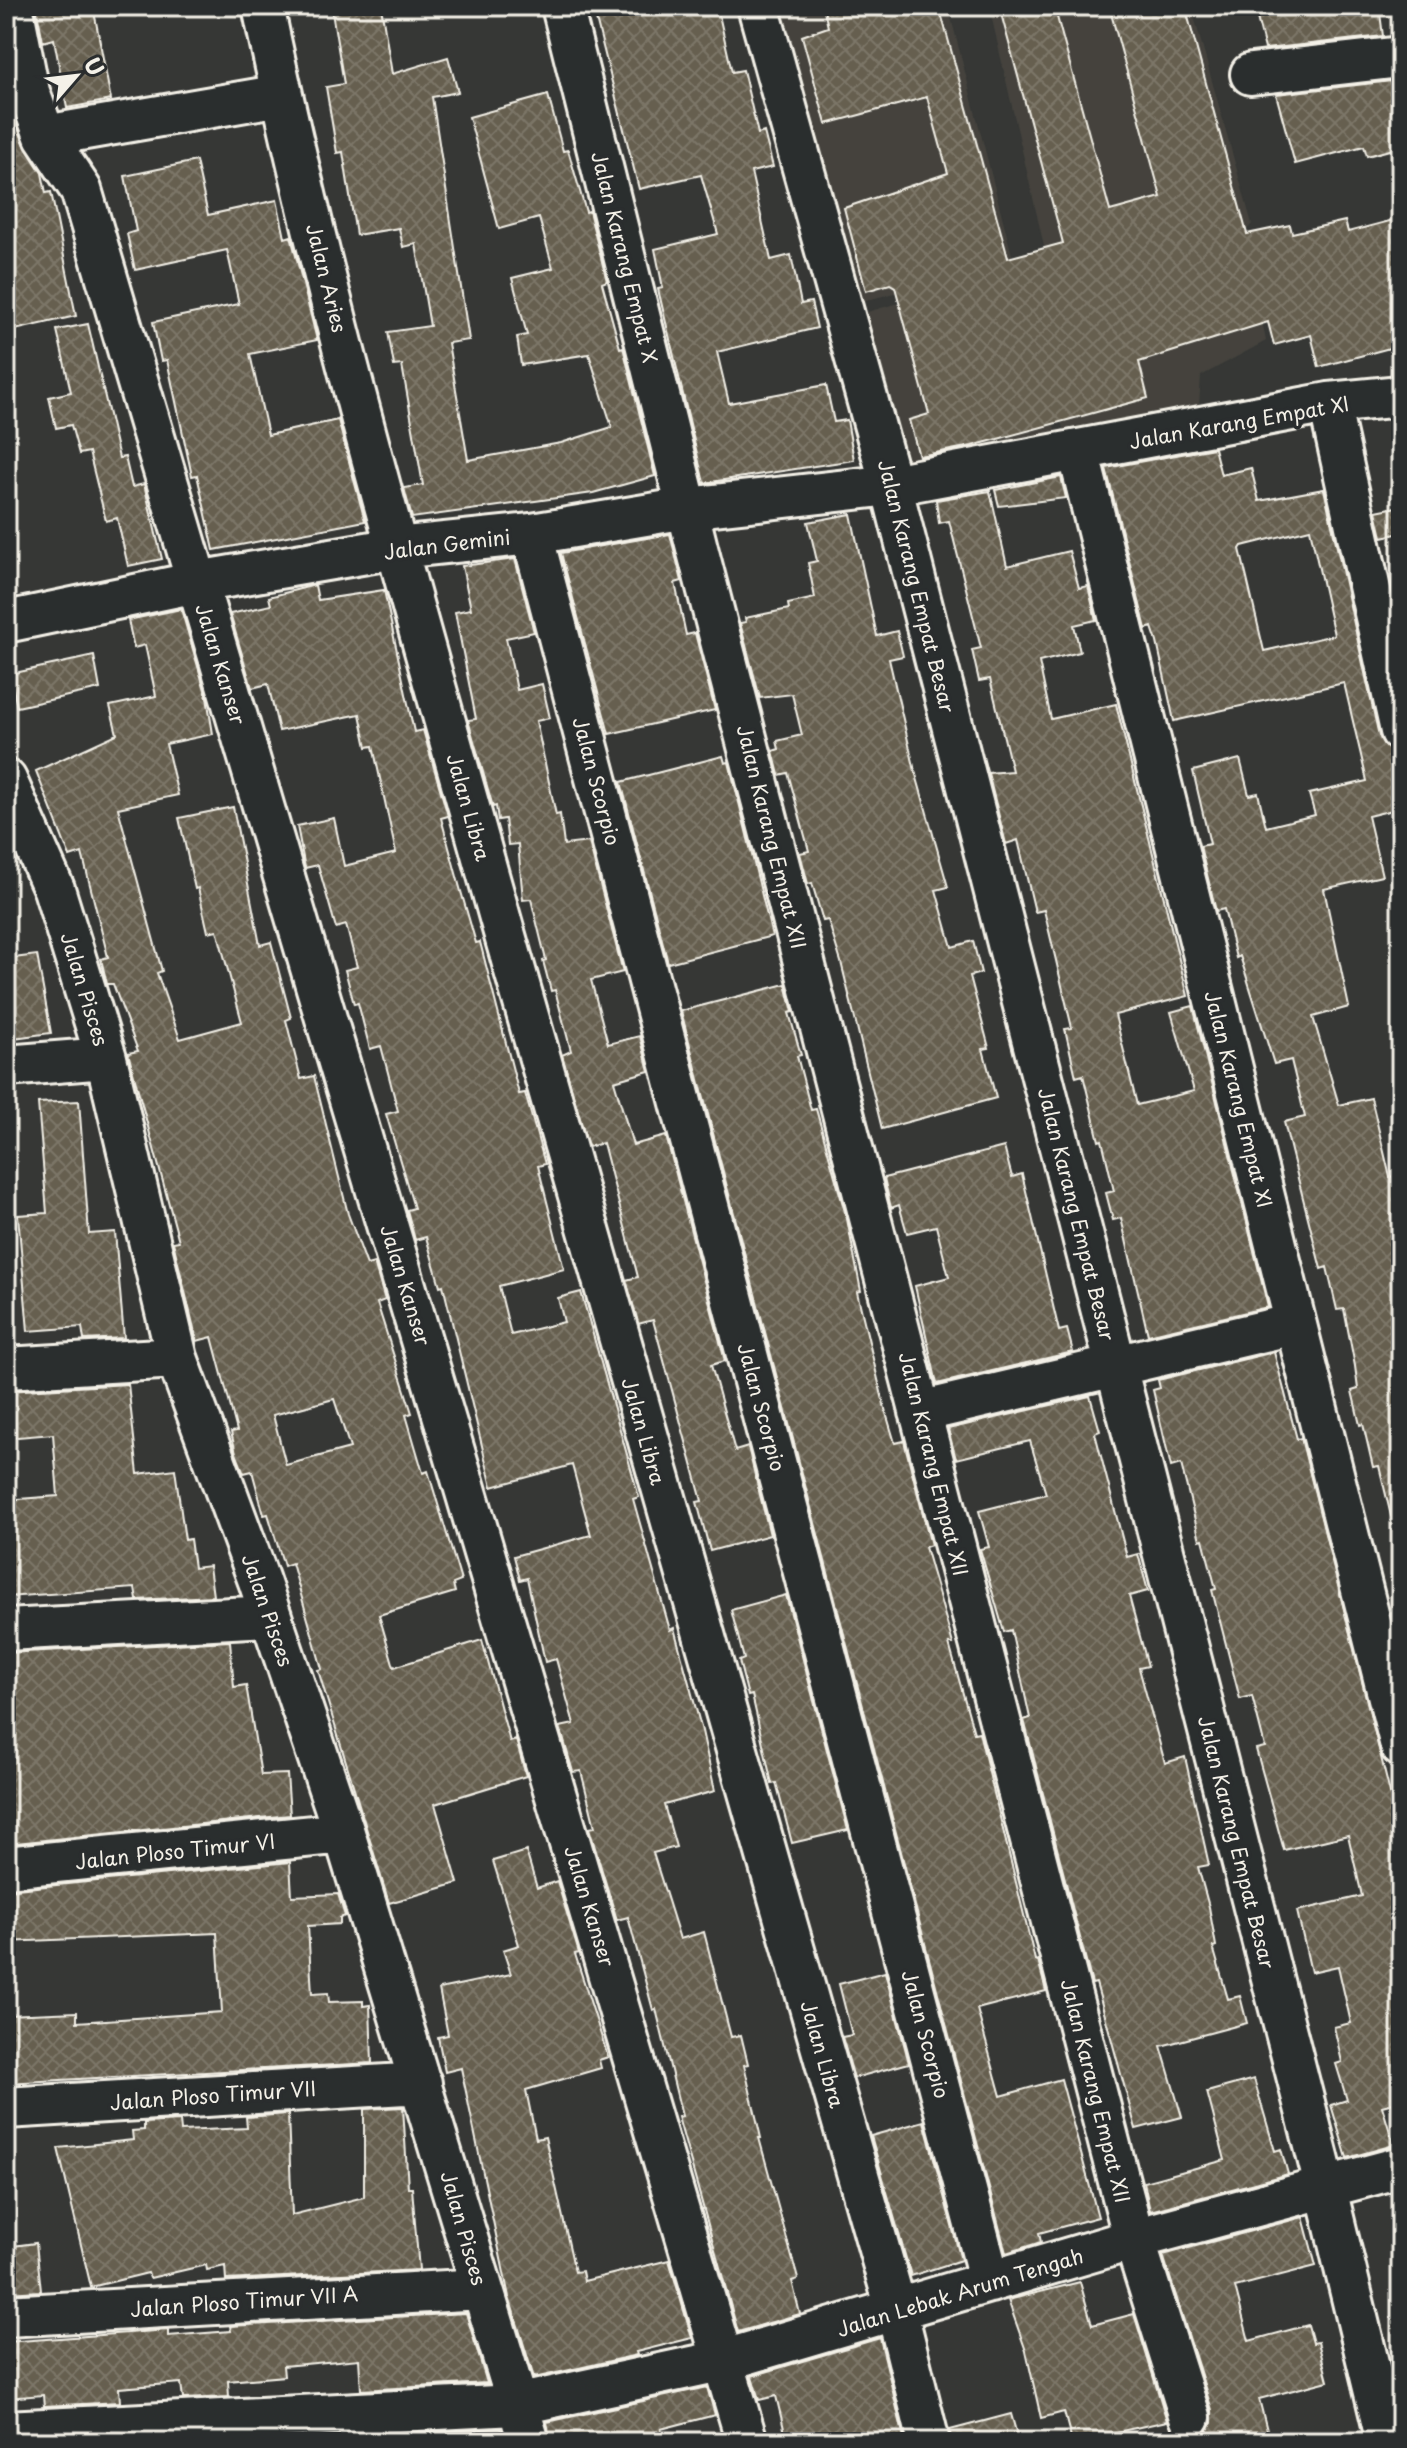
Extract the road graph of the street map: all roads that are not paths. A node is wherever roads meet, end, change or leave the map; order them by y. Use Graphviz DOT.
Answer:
graph roads {
  1 [pos="12,6"];
  2 [pos="263,6"];
  3 [pos="562,6"];
  4 [pos="758,6"];
  5 [pos="1401,57"];
  6 [pos="1251,74"];
  7 [pos="281,95"];
  8 [pos="45,136"];
  9 [pos="1401,396"];
  10 [pos="1329,403"];
  11 [pos="1078,451"];
  12 [pos="891,485"];
  13 [pos="687,508"];
  14 [pos="532,534"];
  15 [pos="396,548"];
  16 [pos="197,582"];
  17 [pos="6,622"];
  18 [pos="1401,731"];
  19 [pos="6,780"];
  20 [pos="17,839"];
  21 [pos="106,1058"];
  22 [pos="6,1066"];
  23 [pos="1294,1324"];
  24 [pos="177,1358"];
  25 [pos="1115,1365"];
  26 [pos="6,1368"];
  27 [pos="920,1412"];
  28 [pos="271,1616"];
  29 [pos="6,1630"];
  30 [pos="1401,1746"];
  31 [pos="344,1833"];
  32 [pos="6,1867"];
  33 [pos="421,2083"];
  34 [pos="6,2108"];
  35 [pos="1401,2167"];
  36 [pos="1326,2189"];
  37 [pos="1134,2239"];
  38 [pos="990,2282"];
  39 [pos="482,2289"];
  40 [pos="897,2312"];
  41 [pos="6,2316"];
  42 [pos="725,2360"];
  43 [pos="1190,2417"];
  44 [pos="522,2424"];
  45 [pos="6,2431"];
  46 [pos="1386,2434"];
  47 [pos="747,2442"];
  48 [pos="929,2442"];
  1 -- 8 [label="street, Jalan Kanser"];
  2 -- 7 [label="street, Jalan Aries"];
  3 -- 13 [label="street, Jalan Karang Empat X"];
  4 -- 12 [label="street, Jalan Karang Empat Besar"];
  5 -- 6 [label="street"];
  7 -- 8 [label="street"];
  7 -- 15 [label="street, Jalan Aries"];
  8 -- 16 [label="street, Jalan Kanser"];
  9 -- 10 [label="street, Jalan Karang Empat XI"];
  10 -- 11 [label="street, Jalan Karang Empat XI"];
  10 -- 18 [label="street"];
  11 -- 12 [label="street, Jalan Karang Empat XI"];
  11 -- 23 [label="street, Jalan Karang Empat XI"];
  12 -- 13 [label="street, Jalan Gemini"];
  12 -- 25 [label="street, Jalan Karang Empat Besar"];
  13 -- 14 [label="street, Jalan Gemini"];
  13 -- 27 [label="street, Jalan Karang Empat XII"];
  14 -- 15 [label="street, Jalan Gemini"];
  14 -- 38 [label="street, Jalan Scorpio"];
  15 -- 16 [label="street, Jalan Gemini"];
  15 -- 40 [label="street, Jalan Libra"];
  16 -- 17 [label="street, Jalan Gemini"];
  16 -- 42 [label="street, Jalan Kanser"];
  19 -- 20 [label="street, Jalan Pisces"];
  20 -- 21 [label="street, Jalan Pisces"];
  21 -- 22 [label="street"];
  21 -- 24 [label="street, Jalan Pisces"];
  23 -- 25 [label="street"];
  23 -- 30 [label="street, Jalan Karang Empat XI"];
  24 -- 26 [label="street"];
  24 -- 28 [label="street, Jalan Pisces"];
  25 -- 27 [label="street"];
  25 -- 36 [label="street, Jalan Karang Empat Besar"];
  27 -- 37 [label="street, Jalan Karang Empat XII"];
  28 -- 29 [label="street"];
  28 -- 31 [label="street, Jalan Pisces"];
  31 -- 32 [label="street, Jalan Ploso Timur VI"];
  31 -- 33 [label="street, Jalan Pisces"];
  33 -- 34 [label="street, Jalan Ploso Timur VII"];
  33 -- 39 [label="street, Jalan Pisces"];
  35 -- 36 [label="street, Jalan Lebak Arum Tengah"];
  36 -- 37 [label="street, Jalan Lebak Arum Tengah"];
  36 -- 46 [label="street, Jalan Karang Empat Besar"];
  37 -- 38 [label="street, Jalan Lebak Arum Tengah"];
  37 -- 43 [label="street, Jalan Karang Empat XII"];
  38 -- 40 [label="street, Jalan Lebak Arum Tengah"];
  39 -- 41 [label="street, Jalan Ploso Timur VII A"];
  39 -- 44 [label="street, Jalan Pisces"];
  40 -- 42 [label="street, Jalan Lebak Arum Tengah"];
  40 -- 48 [label="street, Jalan Libra"];
  42 -- 44 [label="street, Jalan Lebak Arum Tengah"];
  42 -- 47 [label="street, Jalan Kanser"];
  44 -- 45 [label="street, Jalan Lebak Arum Tengah"];
}
